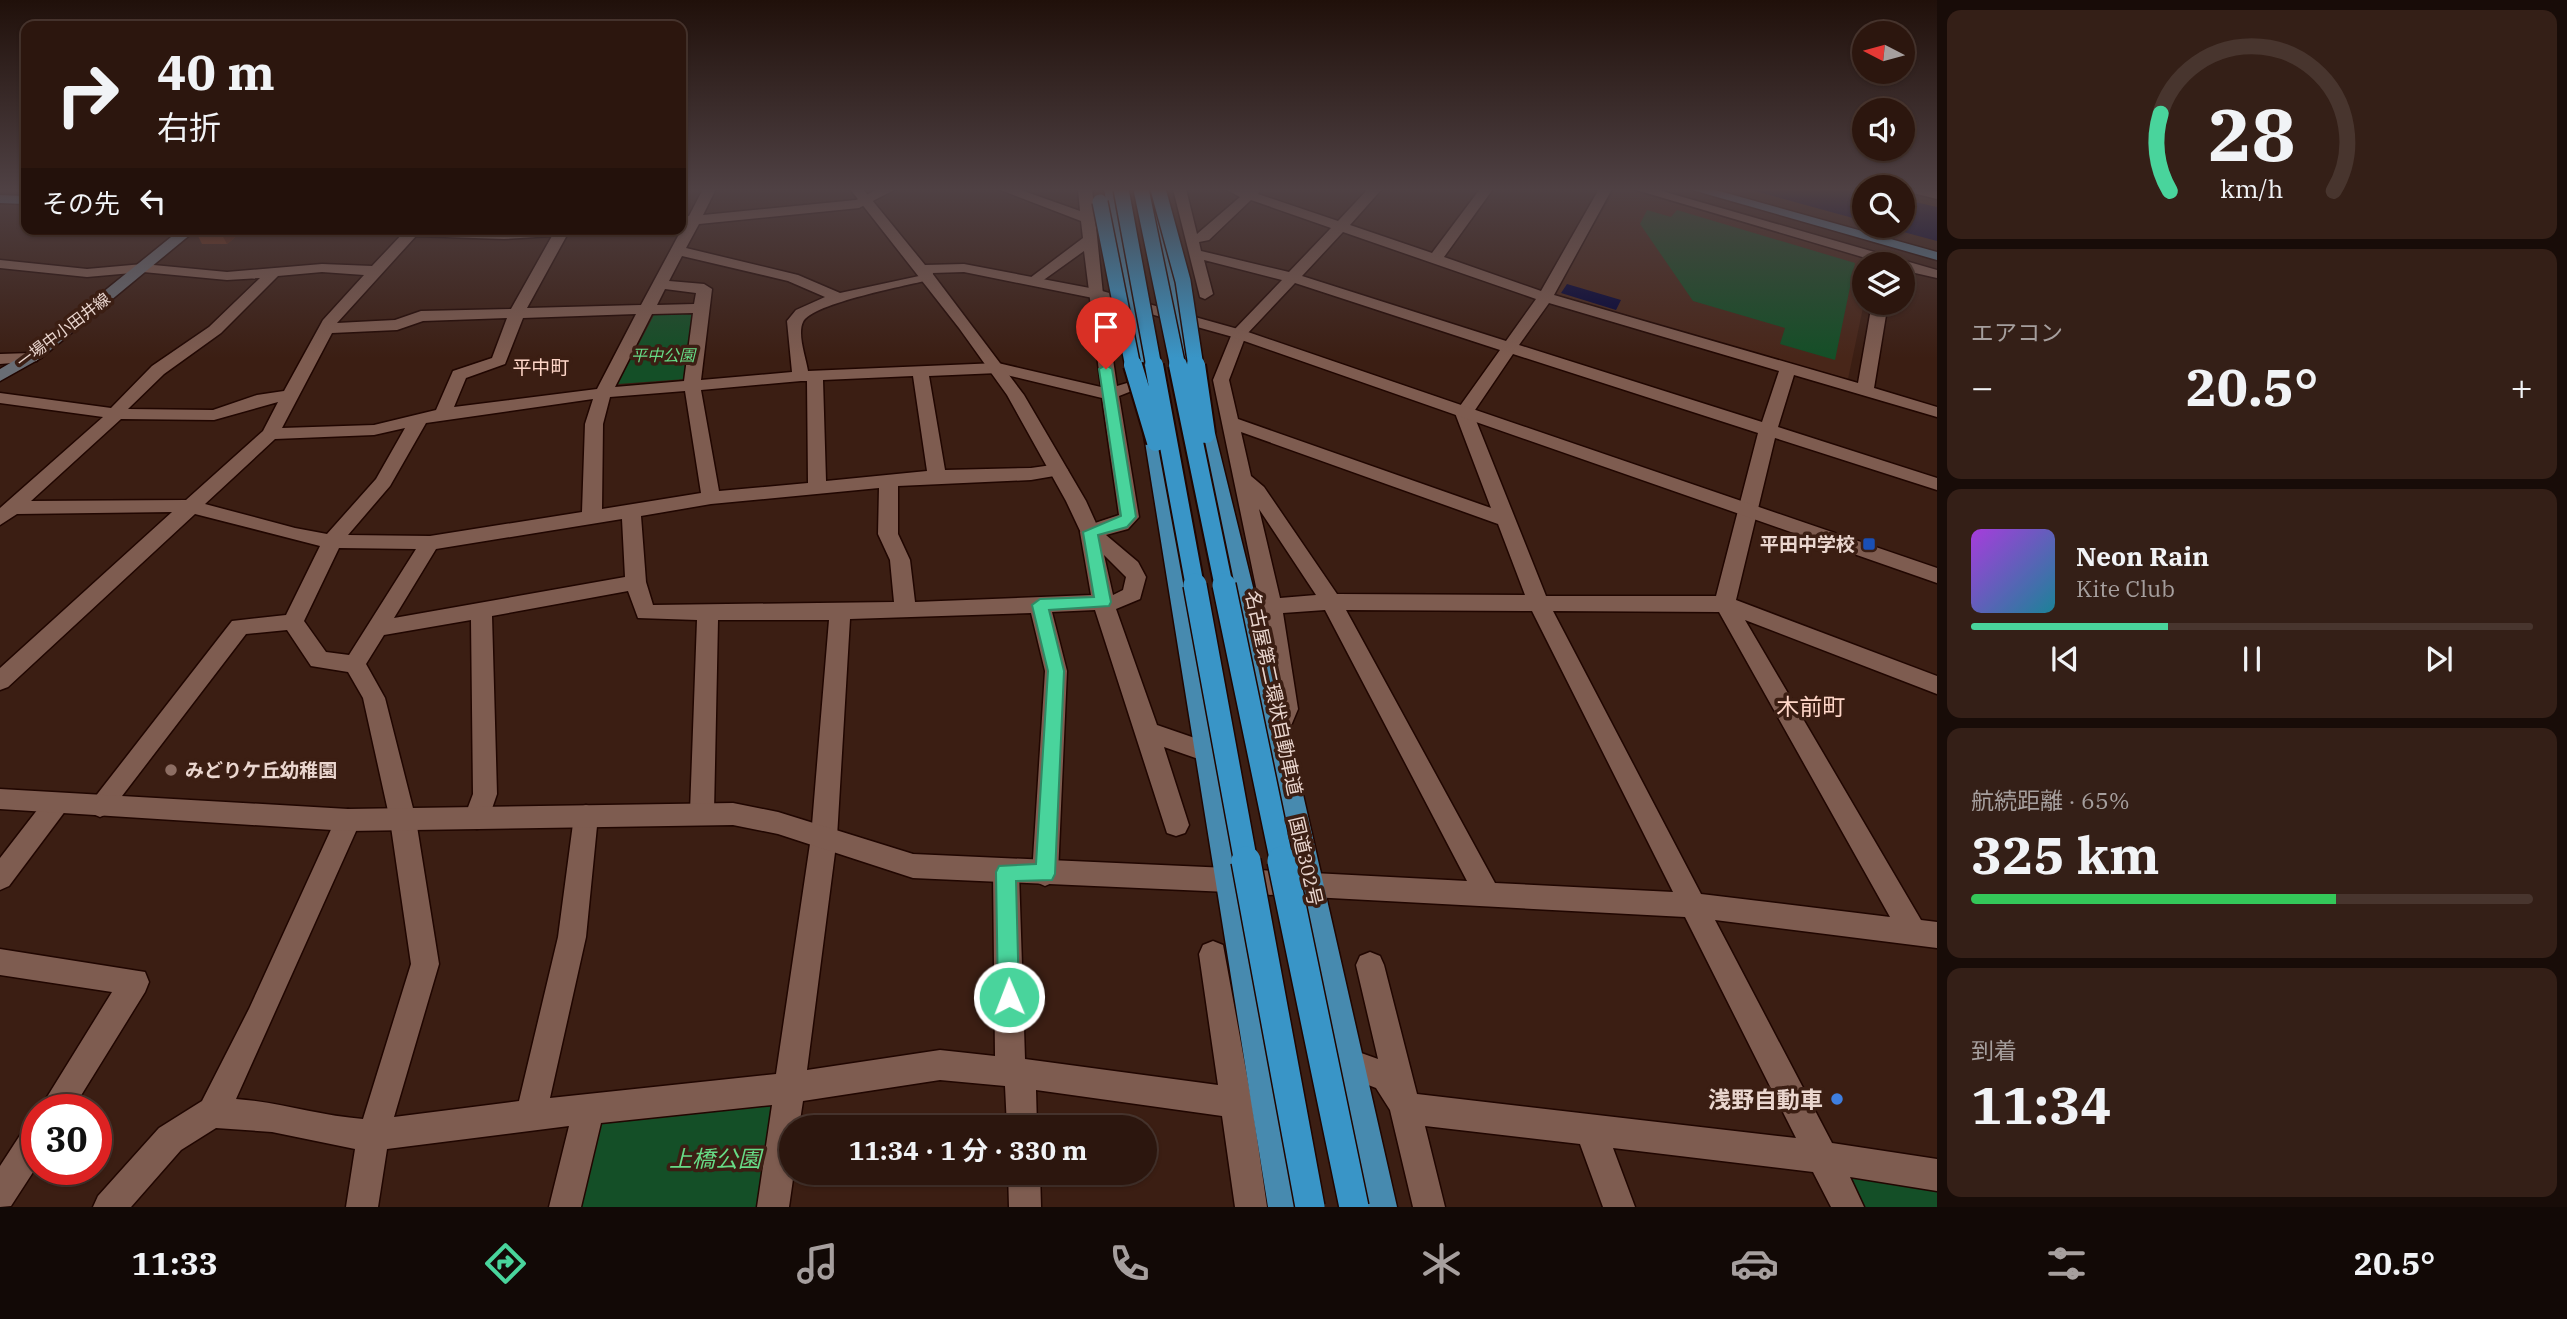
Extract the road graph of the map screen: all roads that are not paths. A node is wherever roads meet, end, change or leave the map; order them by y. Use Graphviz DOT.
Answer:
graph roads {
  1 [pos="170,245"];
  2 [pos="400,245"];
  3 [pos="554,245"];
  4 [pos="679,245"];
  5 [pos="902,245"];
  6 [pos="1090,245"];
  7 [pos="1092,245"];
  8 [pos="1093,245"];
  9 [pos="1113,245"];
  10 [pos="1117,245"];
  11 [pos="1131,245"];
  12 [pos="1153,245"];
  13 [pos="1161,245"];
  14 [pos="1173,245"];
  15 [pos="1323,245"];
  16 [pos="1387,245"];
  17 [pos="1446,245"];
  18 [pos="1574,245"];
  19 [pos="1832,245"];
  20 [pos="1898,245"];
  21 [pos="1194,246"];
  22 [pos="677,250"];
  23 [pos="1856,252"];
  24 [pos="1937,256"];
  25 [pos="1434,261"];
  26 [pos="0,264"];
  27 [pos="143,268"];
  28 [pos="1915,268"];
  29 [pos="275,271"];
  30 [pos="374,271"];
  31 [pos="925,273"];
  32 [pos="1124,274"];
  33 [pos="1937,274"];
  34 [pos="1293,278"];
  35 [pos="1033,281"];
  36 [pos="659,284"];
  37 [pos="1095,293"];
  38 [pos="1205,294"];
  39 [pos="1545,297"];
  40 [pos="839,298"];
  41 [pos="1129,301"];
  42 [pos="701,308"];
  43 [pos="646,309"];
  44 [pos="517,312"];
  45 [pos="1177,315"];
  46 [pos="1878,315"];
  47 [pos="327,328"];
  48 [pos="1239,334"];
  49 [pos="1509,348"];
  50 [pos="31,358"];
  51 [pos="0,359"];
  52 [pos="998,368"];
  53 [pos="1788,369"];
  54 [pos="920,371"];
  55 [pos="808,375"];
  56 [pos="0,376"];
  57 [pos="1144,383"];
  58 [pos="692,385"];
  59 [pos="1865,390"];
  60 [pos="603,393"];
  61 [pos="1109,394"];
  62 [pos="289,396"];
  63 [pos="0,398"];
  64 [pos="1937,412"];
  65 [pos="1464,413"];
  66 [pos="117,414"];
  67 [pos="443,414"];
  68 [pos="419,420"];
  69 [pos="1230,422"];
  70 [pos="1768,430"];
  71 [pos="270,434"];
  72 [pos="1059,470"];
  73 [pos="937,476"];
  74 [pos="1245,480"];
  75 [pos="889,481"];
  76 [pos="1937,484"];
  77 [pos="817,488"];
  78 [pos="1219,489"];
  79 [pos="711,498"];
  80 [pos="190,506"];
  81 [pos="631,510"];
  82 [pos="1251,512"];
  83 [pos="1751,512"];
  84 [pos="6,514"];
  85 [pos="592,516"];
  86 [pos="1507,520"];
  87 [pos="1090,532"];
  88 [pos="332,541"];
  89 [pos="430,542"];
  90 [pos="1187,550"];
  91 [pos="1937,576"];
  92 [pos="636,582"];
  93 [pos="1103,602"];
  94 [pos="1331,602"];
  95 [pos="1538,602"];
  96 [pos="1725,604"];
  97 [pos="1040,605"];
  98 [pos="1270,606"];
  99 [pos="905,609"];
  100 [pos="481,610"];
  101 [pos="1230,611"];
  102 [pos="839,612"];
  103 [pos="708,613"];
  104 [pos="293,622"];
  105 [pos="376,629"];
  106 [pos="355,664"];
  107 [pos="0,681"];
  108 [pos="1937,685"];
  109 [pos="1148,731"];
  110 [pos="1277,733"];
  111 [pos="1207,752"];
  112 [pos="0,799"];
  113 [pos="57,803"];
  114 [pos="100,806"];
  115 [pos="702,812"];
  116 [pos="586,816"];
  117 [pos="477,818"];
  118 [pos="348,820"];
  119 [pos="403,820"];
  120 [pos="1177,825"];
  121 [pos="824,838"];
  122 [pos="1006,872"];
  123 [pos="1045,874"];
  124 [pos="0,878"];
  125 [pos="1228,880"];
  126 [pos="1311,883"];
  127 [pos="1487,893"];
  128 [pos="1694,905"];
  129 [pos="1925,933"];
  130 [pos="1213,954"];
  131 [pos="0,962"];
  132 [pos="1370,965"];
  133 [pos="1350,1063"];
  134 [pos="1260,1067"];
  135 [pos="1015,1072"];
  136 [pos="790,1088"];
  137 [pos="64,1094"];
  138 [pos="1237,1103"];
  139 [pos="1405,1108"];
  140 [pos="213,1112"];
  141 [pos="588,1112"];
  142 [pos="531,1115"];
  143 [pos="1020,1115"];
  144 [pos="1591,1131"];
  145 [pos="373,1135"];
  146 [pos="1822,1157"];
  147 [pos="21,1162"];
  148 [pos="1937,1175"];
  149 [pos="1024,1185"];
  150 [pos="0,1195"];
  151 [pos="109,1207"];
  152 [pos="362,1207"];
  153 [pos="565,1207"];
  154 [pos="773,1207"];
  155 [pos="1025,1207"];
  156 [pos="1251,1207"];
  157 [pos="1284,1207"];
  158 [pos="1310,1207"];
  159 [pos="1354,1207"];
  160 [pos="1381,1207"];
  161 [pos="1429,1207"];
  162 [pos="1619,1207"];
  163 [pos="1848,1207"];
  1 -- 27 [label="main road, 一場中小田井線"];
  2 -- 30 [label="street"];
  3 -- 44 [label="street"];
  4 -- 22 [label="street"];
  5 -- 31 [label="street"];
  6 -- 35 [label="street"];
  7 -- 37 [label="street"];
  8 -- 32 [label="street"];
  9 -- 90 [label="highway, bridge"];
  10 -- 32 [label="highway"];
  11 -- 90 [label="highway, bridge"];
  12 -- 101 [label="highway, 名古屋第二環状自動車道, bridge"];
  13 -- 45 [label="highway, 国道302号"];
  14 -- 101 [label="highway, bridge"];
  15 -- 34 [label="street"];
  16 -- 25 [label="street"];
  17 -- 25 [label="street"];
  18 -- 39 [label="street"];
  19 -- 23 [label="street"];
  20 -- 24 [label="main road"];
  21 -- 34 [label="street"];
  21 -- 38 [label="street"];
  22 -- 36 [label="street"];
  22 -- 40 [label="street"];
  25 -- 39 [label="street"];
  26 -- 27 [label="street"];
  27 -- 29 [label="street"];
  27 -- 50 [label="main road, 一場中小田井線"];
  28 -- 33 [label="street"];
  29 -- 30 [label="street"];
  29 -- 66 [label="street"];
  30 -- 47 [label="street"];
  31 -- 35 [label="street"];
  31 -- 40 [label="street"];
  31 -- 52 [label="street"];
  32 -- 41 [label="highway"];
  34 -- 48 [label="street"];
  34 -- 49 [label="street"];
  35 -- 37 [label="street"];
  36 -- 42 [label="street"];
  36 -- 43 [label="street"];
  37 -- 41 [label="street"];
  37 -- 61 [label="street"];
  39 -- 49 [label="street"];
  39 -- 53 [label="street"];
  40 -- 55 [label="street"];
  41 -- 45 [label="street"];
  41 -- 57 [label="highway"];
  42 -- 43 [label="street"];
  42 -- 58 [label="street"];
  43 -- 44 [label="street"];
  43 -- 60 [label="street"];
  44 -- 47 [label="street"];
  44 -- 67 [label="street"];
  45 -- 48 [label="street"];
  45 -- 78 [label="highway, 国道302号"];
  46 -- 59 [label="street"];
  47 -- 62 [label="street"];
  48 -- 65 [label="street"];
  48 -- 69 [label="street"];
  49 -- 65 [label="street"];
  49 -- 70 [label="street"];
  50 -- 51 [label="street"];
  50 -- 56 [label="main road, 一場中小田井線"];
  52 -- 54 [label="street"];
  52 -- 61 [label="street"];
  52 -- 72 [label="street"];
  53 -- 59 [label="street"];
  53 -- 70 [label="street"];
  54 -- 55 [label="street"];
  54 -- 73 [label="street"];
  55 -- 58 [label="street"];
  55 -- 77 [label="street"];
  57 -- 61 [label="street"];
  57 -- 111 [label="highway"];
  58 -- 60 [label="street"];
  58 -- 79 [label="street"];
  59 -- 64 [label="street"];
  60 -- 67 [label="street"];
  60 -- 85 [label="street"];
  61 -- 87 [label="street"];
  62 -- 66 [label="street"];
  62 -- 71 [label="street"];
  63 -- 66 [label="street"];
  65 -- 83 [label="street"];
  65 -- 86 [label="street"];
  66 -- 84 [label="street"];
  67 -- 68 [label="street"];
  68 -- 71 [label="street"];
  68 -- 88 [label="street"];
  69 -- 74 [label="street"];
  69 -- 86 [label="street"];
  70 -- 76 [label="street"];
  70 -- 83 [label="street"];
  71 -- 80 [label="street"];
  72 -- 73 [label="street"];
  72 -- 87 [label="street"];
  73 -- 75 [label="street"];
  74 -- 82 [label="street"];
  74 -- 94 [label="street"];
  75 -- 77 [label="street"];
  75 -- 99 [label="street"];
  77 -- 79 [label="street"];
  78 -- 82 [label="street"];
  78 -- 110 [label="highway, 国道302号"];
  79 -- 81 [label="street"];
  80 -- 84 [label="street"];
  80 -- 88 [label="street"];
  80 -- 107 [label="street"];
  81 -- 85 [label="street"];
  81 -- 92 [label="street"];
  82 -- 98 [label="street"];
  83 -- 91 [label="street"];
  83 -- 96 [label="street"];
  85 -- 89 [label="street"];
  86 -- 95 [label="street"];
  87 -- 93 [label="street"];
  87 -- 93 [label="street"];
  88 -- 89 [label="street"];
  88 -- 104 [label="street"];
  89 -- 105 [label="street"];
  90 -- 158 [label="highway, bridge"];
  92 -- 100 [label="street"];
  92 -- 103 [label="street"];
  93 -- 97 [label="street"];
  93 -- 109 [label="street"];
  94 -- 95 [label="street"];
  94 -- 98 [label="street"];
  94 -- 127 [label="street"];
  95 -- 96 [label="street"];
  95 -- 128 [label="street"];
  96 -- 108 [label="street"];
  96 -- 129 [label="street"];
  97 -- 99 [label="street"];
  97 -- 123 [label="street"];
  98 -- 110 [label="street"];
  99 -- 102 [label="street"];
  100 -- 105 [label="street"];
  100 -- 117 [label="street"];
  101 -- 159 [label="highway, 名古屋第二環状自動車道, bridge"];
  102 -- 103 [label="street"];
  102 -- 121 [label="street"];
  103 -- 115 [label="street"];
  104 -- 106 [label="street"];
  104 -- 114 [label="street"];
  105 -- 106 [label="street"];
  106 -- 119 [label="street"];
  109 -- 111 [label="street"];
  109 -- 120 [label="street"];
  110 -- 126 [label="highway, 国道302号"];
  111 -- 125 [label="highway"];
  112 -- 113 [label="street"];
  113 -- 114 [label="street"];
  113 -- 124 [label="street"];
  114 -- 118 [label="street"];
  115 -- 116 [label="street"];
  115 -- 121 [label="street"];
  116 -- 117 [label="street"];
  116 -- 142 [label="street"];
  117 -- 119 [label="street"];
  118 -- 119 [label="street"];
  118 -- 140 [label="street"];
  119 -- 145 [label="street"];
  121 -- 122 [label="street"];
  121 -- 136 [label="street"];
  122 -- 123 [label="street"];
  122 -- 135 [label="street"];
  123 -- 125 [label="street"];
  125 -- 126 [label="street"];
  125 -- 134 [label="highway"];
  126 -- 127 [label="street"];
  126 -- 133 [label="highway, 国道302号"];
  127 -- 128 [label="street"];
  128 -- 129 [label="street"];
  128 -- 146 [label="street"];
  130 -- 138 [label="street"];
  131 -- 137 [label="street"];
  132 -- 139 [label="street"];
  133 -- 139 [label="street"];
  133 -- 160 [label="highway, 国道302号"];
  134 -- 138 [label="street"];
  134 -- 157 [label="highway"];
  135 -- 136 [label="street"];
  135 -- 138 [label="street"];
  135 -- 143 [label="street"];
  136 -- 141 [label="street"];
  136 -- 154 [label="street"];
  138 -- 156 [label="street"];
  139 -- 144 [label="street"];
  139 -- 161 [label="street"];
  140 -- 145 [label="street"];
  140 -- 151 [label="street"];
  141 -- 142 [label="street"];
  141 -- 153 [label="street"];
  142 -- 145 [label="street"];
  144 -- 146 [label="street"];
  144 -- 162 [label="street"];
  145 -- 152 [label="street"];
  146 -- 148 [label="street"];
  146 -- 163 [label="street"];
  147 -- 150 [label="street"];
  149 -- 155 [label="street"];
}
